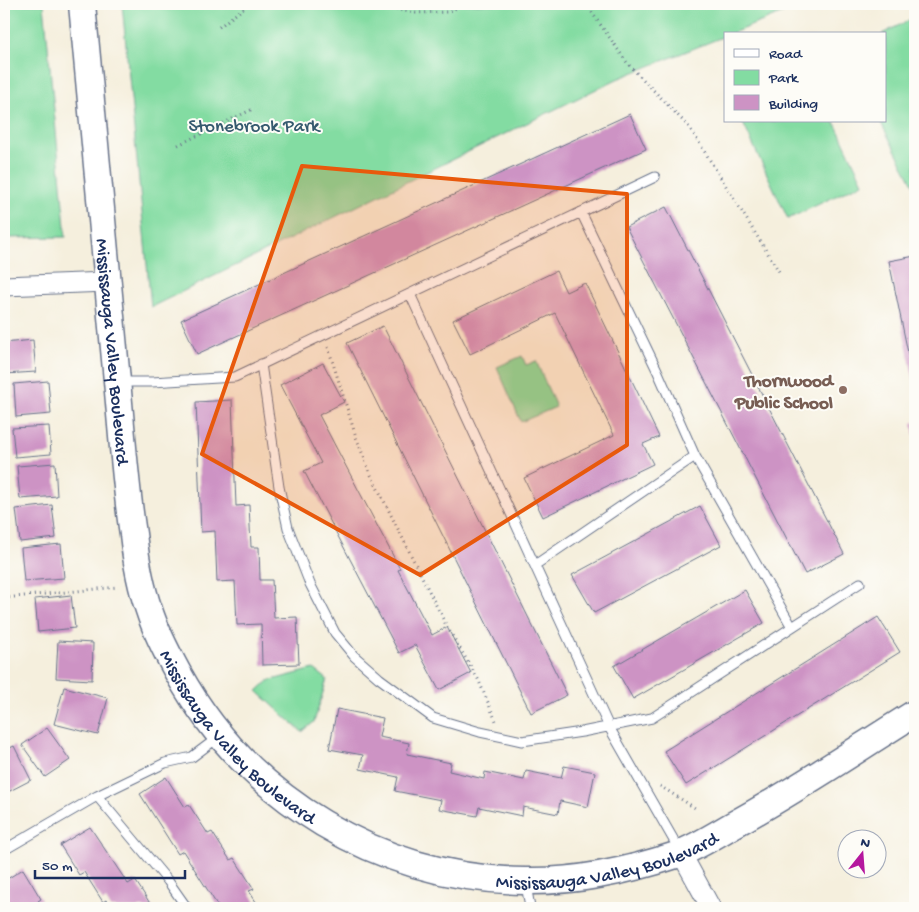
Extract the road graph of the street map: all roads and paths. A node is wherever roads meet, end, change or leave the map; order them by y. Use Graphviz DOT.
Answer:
graph roads {
  1 [pos="82,4"];
  2 [pos="249,4"];
  3 [pos="366,4"];
  4 [pos="464,4"];
  5 [pos="586,4"];
  6 [pos="219,27"];
  7 [pos="253,109"];
  8 [pos="178,145"];
  9 [pos="655,177"];
  10 [pos="581,212"];
  11 [pos="780,273"];
  12 [pos="107,282"];
  13 [pos="4,286"];
  14 [pos="410,294"];
  15 [pos="324,335"];
  16 [pos="261,364"];
  17 [pos="117,382"];
  18 [pos="695,456"];
  19 [pos="535,565"];
  20 [pos="860,583"];
  21 [pos="126,586"];
  22 [pos="4,598"];
  23 [pos="792,627"];
  24 [pos="915,713"];
  25 [pos="609,727"];
  26 [pos="220,736"];
  27 [pos="503,737"];
  28 [pos="640,782"];
  29 [pos="97,796"];
  30 [pos="695,808"];
  31 [pos="4,850"];
  32 [pos="681,853"];
  33 [pos="525,881"];
  34 [pos="187,908"];
  35 [pos="530,908"];
  36 [pos="711,908"];
  1 -- 12 [label="street, Mississauga Valley Boulevard"];
  2 -- 6 [label="path"];
  3 -- 4 [label="path"];
  5 -- 11 [label="path"];
  7 -- 8 [label="path"];
  9 -- 10 [label="lane"];
  10 -- 14 [label="lane"];
  10 -- 18 [label="lane"];
  12 -- 13 [label="street"];
  12 -- 17 [label="street, Mississauga Valley Boulevard"];
  14 -- 15 [label="lane"];
  14 -- 19 [label="lane"];
  15 -- 16 [label="lane"];
  15 -- 27 [label="path"];
  16 -- 17 [label="lane"];
  16 -- 27 [label="lane"];
  17 -- 26 [label="street, Mississauga Valley Boulevard"];
  18 -- 19 [label="lane"];
  18 -- 23 [label="lane"];
  19 -- 25 [label="lane"];
  20 -- 23 [label="lane"];
  21 -- 22 [label="path"];
  23 -- 25 [label="lane"];
  24 -- 32 [label="street, Mississauga Valley Boulevard"];
  25 -- 27 [label="lane"];
  25 -- 28 [label="lane"];
  26 -- 29 [label="lane"];
  26 -- 33 [label="street, Mississauga Valley Boulevard"];
  28 -- 30 [label="path"];
  28 -- 32 [label="lane"];
  29 -- 31 [label="lane"];
  29 -- 34 [label="lane"];
  32 -- 33 [label="street, Mississauga Valley Boulevard"];
  32 -- 36 [label="street"];
  33 -- 35 [label="lane"];
}
